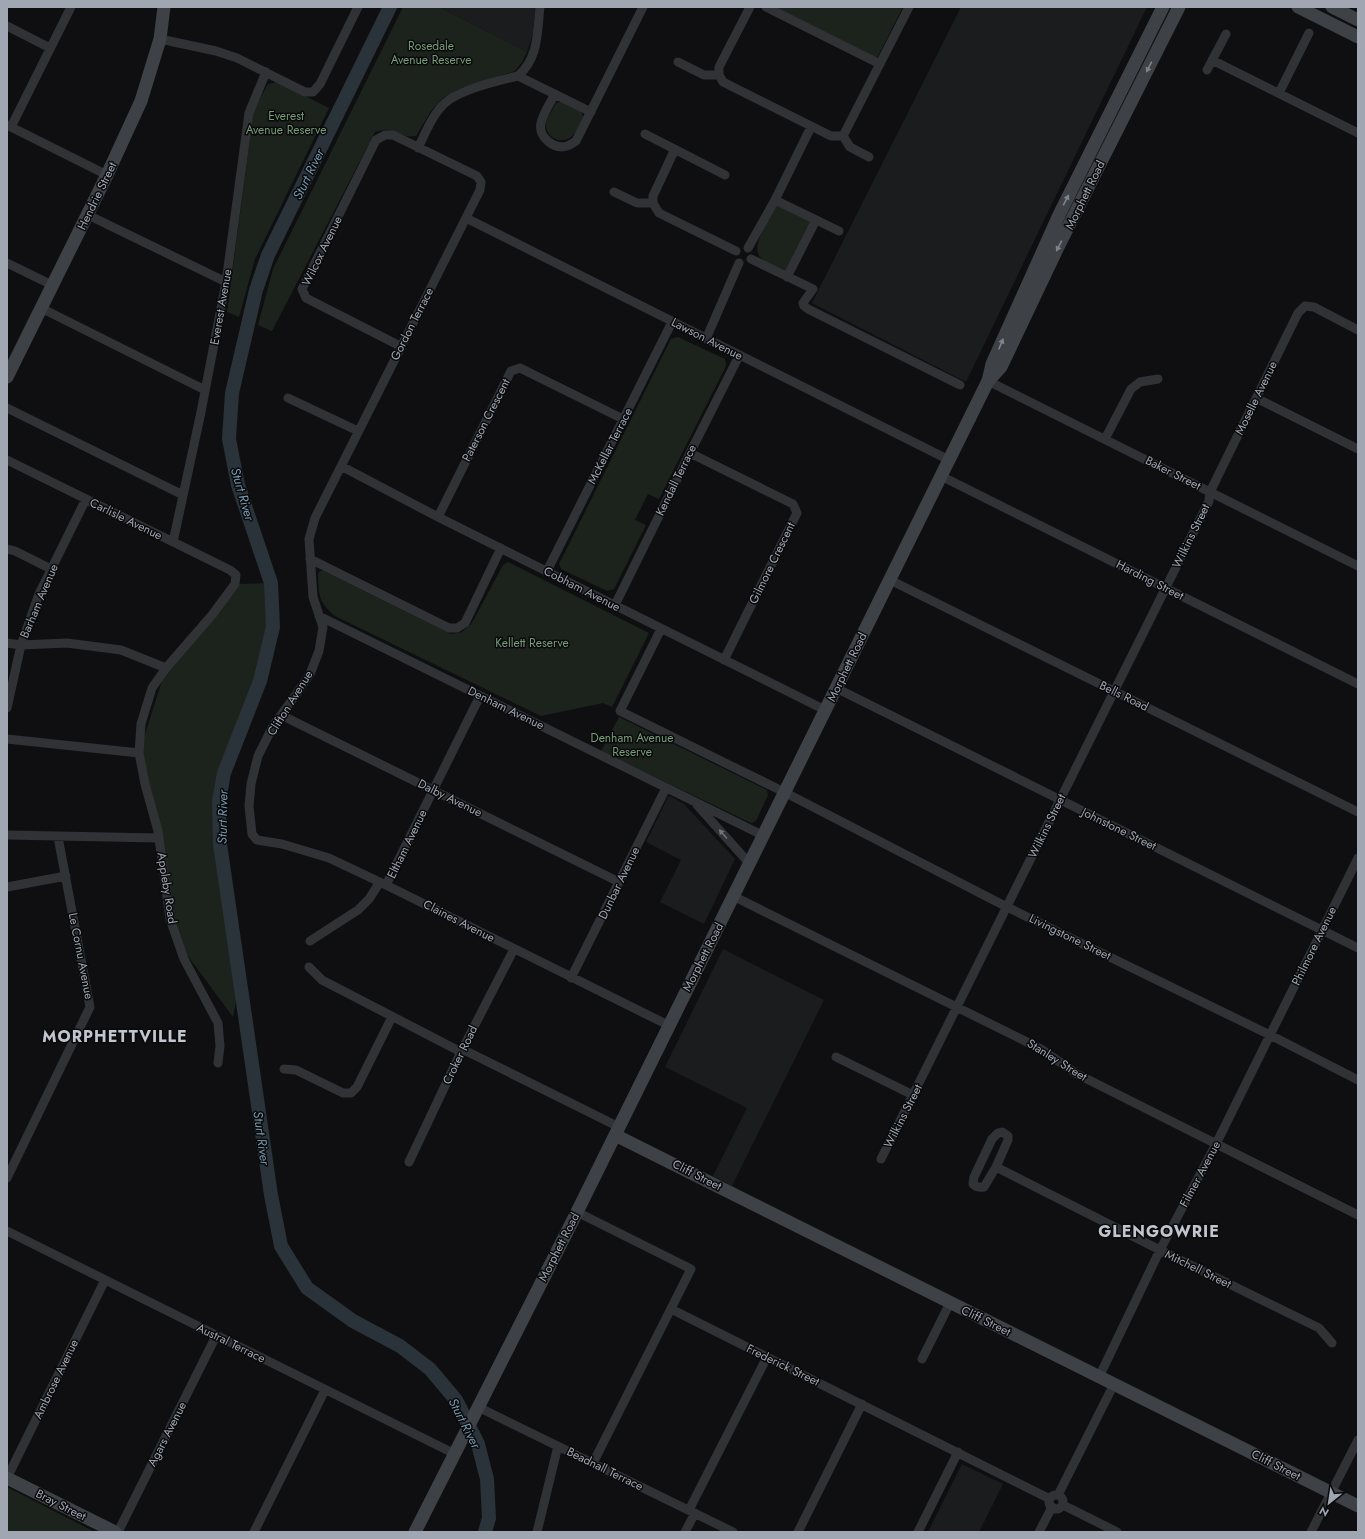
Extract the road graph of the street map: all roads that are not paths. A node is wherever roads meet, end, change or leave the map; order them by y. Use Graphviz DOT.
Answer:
graph roads {
  1 [pos="70,7"];
  2 [pos="164,7"];
  3 [pos="358,7"];
  4 [pos="540,7"];
  5 [pos="643,7"];
  6 [pos="750,7"];
  7 [pos="766,7"];
  8 [pos="909,7"];
  9 [pos="1159,7"];
  10 [pos="1164,7"];
  11 [pos="1179,7"];
  12 [pos="1186,7"];
  13 [pos="1298,7"];
  14 [pos="1333,7"];
  15 [pos="1346,14"];
  16 [pos="1324,20"];
  17 [pos="1358,20"];
  18 [pos="7,26"];
  19 [pos="1338,27"];
  20 [pos="1151,32"];
  21 [pos="1166,32"];
  22 [pos="1309,33"];
  23 [pos="1226,34"];
  24 [pos="1358,38"];
  25 [pos="160,39"];
  26 [pos="50,48"];
  27 [pos="1212,60"];
  28 [pos="678,62"];
  29 [pos="880,64"];
  30 [pos="1207,70"];
  31 [pos="266,72"];
  32 [pos="719,75"];
  33 [pos="518,76"];
  34 [pos="1279,93"];
  35 [pos="555,94"];
  36 [pos="591,112"];
  37 [pos="9,126"];
  38 [pos="811,127"];
  39 [pos="1358,133"];
  40 [pos="645,134"];
  41 [pos="843,136"];
  42 [pos="418,148"];
  43 [pos="675,149"];
  44 [pos="869,156"];
  45 [pos="107,175"];
  46 [pos="725,175"];
  47 [pos="614,192"];
  48 [pos="775,200"];
  49 [pos="653,203"];
  50 [pos="88,214"];
  51 [pos="466,218"];
  52 [pos="816,220"];
  53 [pos="839,231"];
  54 [pos="748,248"];
  55 [pos="736,251"];
  56 [pos="752,259"];
  57 [pos="7,263"];
  58 [pos="739,263"];
  59 [pos="787,277"];
  60 [pos="226,282"];
  61 [pos="52,285"];
  62 [pos="41,308"];
  63 [pos="672,322"];
  64 [pos="1358,330"];
  65 [pos="706,339"];
  66 [pos="400,346"];
  67 [pos="739,356"];
  68 [pos="7,377"];
  69 [pos="1158,379"];
  70 [pos="988,381"];
  71 [pos="960,385"];
  72 [pos="205,390"];
  73 [pos="288,398"];
  74 [pos="1256,398"];
  75 [pos="7,408"];
  76 [pos="623,419"];
  77 [pos="358,431"];
  78 [pos="1105,439"];
  79 [pos="1358,449"];
  80 [pos="690,452"];
  81 [pos="7,460"];
  82 [pos="949,460"];
  83 [pos="341,466"];
  84 [pos="941,476"];
  85 [pos="1210,492"];
  86 [pos="183,495"];
  87 [pos="86,499"];
  88 [pos="438,517"];
  89 [pos="173,542"];
  90 [pos="501,548"];
  91 [pos="7,550"];
  92 [pos="310,559"];
  93 [pos="1358,566"];
  94 [pos="51,570"];
  95 [pos="547,571"];
  96 [pos="890,580"];
  97 [pos="235,584"];
  98 [pos="1166,588"];
  99 [pos="615,605"];
  100 [pos="319,616"];
  101 [pos="662,629"];
  102 [pos="7,644"];
  103 [pos="21,645"];
  104 [pos="724,660"];
  105 [pos="166,668"];
  106 [pos="1358,684"];
  107 [pos="836,688"];
  108 [pos="1114,691"];
  109 [pos="480,696"];
  110 [pos="7,708"];
  111 [pos="825,710"];
  112 [pos="281,715"];
  113 [pos="7,740"];
  114 [pos="139,753"];
  115 [pos="666,788"];
  116 [pos="433,790"];
  117 [pos="784,792"];
  118 [pos="1060,799"];
  119 [pos="694,801"];
  120 [pos="1358,812"];
  121 [pos="251,828"];
  122 [pos="7,835"];
  123 [pos="762,835"];
  124 [pos="58,837"];
  125 [pos="159,838"];
  126 [pos="1358,858"];
  127 [pos="749,863"];
  128 [pos="66,876"];
  129 [pos="619,882"];
  130 [pos="383,883"];
  131 [pos="7,887"];
  132 [pos="733,896"];
  133 [pos="1007,907"];
  134 [pos="1322,930"];
  135 [pos="310,940"];
  136 [pos="1358,948"];
  137 [pos="514,949"];
  138 [pos="309,967"];
  139 [pos="571,978"];
  140 [pos="957,1007"];
  141 [pos="392,1016"];
  142 [pos="668,1025"];
  143 [pos="1270,1035"];
  144 [pos="462,1050"];
  145 [pos="836,1056"];
  146 [pos="218,1063"];
  147 [pos="284,1069"];
  148 [pos="1358,1080"];
  149 [pos="913,1094"];
  150 [pos="617,1131"];
  151 [pos="1216,1144"];
  152 [pos="881,1159"];
  153 [pos="408,1162"];
  154 [pos="996,1167"];
  155 [pos="7,1178"];
  156 [pos="577,1212"];
  157 [pos="1358,1215"];
  158 [pos="7,1231"];
  159 [pos="1160,1250"];
  160 [pos="104,1280"];
  161 [pos="950,1303"];
  162 [pos="671,1309"];
  163 [pos="216,1336"];
  164 [pos="1332,1343"];
  165 [pos="767,1357"];
  166 [pos="922,1359"];
  167 [pos="1099,1377"];
  168 [pos="1114,1384"];
  169 [pos="325,1390"];
  170 [pos="862,1404"];
  171 [pos="476,1410"];
  172 [pos="1358,1440"];
  173 [pos="558,1446"];
  174 [pos="958,1452"];
  175 [pos="455,1454"];
  176 [pos="593,1463"];
  177 [pos="7,1478"];
  178 [pos="1331,1493"];
  179 [pos="1053,1500"];
  180 [pos="1358,1506"];
  181 [pos="692,1512"];
  182 [pos="116,1532"];
  183 [pos="254,1532"];
  184 [pos="416,1532"];
  185 [pos="537,1532"];
  186 [pos="685,1532"];
  187 [pos="733,1532"];
  188 [pos="798,1532"];
  189 [pos="918,1532"];
  190 [pos="1039,1532"];
  191 [pos="1117,1532"];
  192 [pos="1311,1532"];
  1 -- 26 [label="street"];
  2 -- 25 [label="main road, Hendrie Street"];
  3 -- 31 [label="street"];
  4 -- 33 [label="street"];
  5 -- 36 [label="street"];
  6 -- 32 [label="street"];
  7 -- 29 [label="street"];
  8 -- 29 [label="street"];
  9 -- 20 [label="main road"];
  10 -- 20 [label="main road, Morphett Road"];
  11 -- 21 [label="main road, Morphett Road"];
  12 -- 21 [label="main road"];
  13 -- 16 [label="main road"];
  14 -- 15 [label="main road"];
  14 -- 16 [label="main road"];
  15 -- 17 [label="main road"];
  15 -- 19 [label="main road"];
  16 -- 19 [label="main road"];
  18 -- 26 [label="street"];
  19 -- 24 [label="main road"];
  70 -- 20 [label="main road, Morphett Road, one-way"];
  21 -- 70 [label="main road, Morphett Road, one-way"];
  22 -- 34 [label="street"];
  23 -- 27 [label="street"];
  25 -- 31 [label="street"];
  25 -- 45 [label="main road, Hendrie Street"];
  26 -- 37 [label="street"];
  27 -- 30 [label="street"];
  27 -- 34 [label="street"];
  28 -- 32 [label="street"];
  29 -- 41 [label="street"];
  31 -- 60 [label="street, Everest Avenue"];
  32 -- 38 [label="street"];
  33 -- 35 [label="street"];
  33 -- 42 [label="street"];
  34 -- 39 [label="street"];
  35 -- 36 [label="street"];
  35 -- 36 [label="street"];
  37 -- 45 [label="street"];
  38 -- 41 [label="street"];
  38 -- 48 [label="street"];
  40 -- 43 [label="street"];
  41 -- 44 [label="street"];
  42 -- 51 [label="street, Gordon Terrace"];
  42 -- 66 [label="street, Wilcox Avenue"];
  43 -- 46 [label="street"];
  43 -- 49 [label="street"];
  45 -- 50 [label="main road, Hendrie Street"];
  47 -- 49 [label="street"];
  48 -- 52 [label="street"];
  48 -- 54 [label="street"];
  49 -- 55 [label="street"];
  50 -- 60 [label="street"];
  50 -- 61 [label="main road, Hendrie Street"];
  51 -- 63 [label="street, Lawson Avenue"];
  51 -- 66 [label="street, Gordon Terrace"];
  52 -- 53 [label="street"];
  52 -- 59 [label="street"];
  54 -- 55 [label="street"];
  54 -- 56 [label="street"];
  55 -- 58 [label="street"];
  56 -- 58 [label="street"];
  56 -- 59 [label="street"];
  57 -- 61 [label="street"];
  58 -- 65 [label="street"];
  59 -- 71 [label="street"];
  60 -- 72 [label="street, Everest Avenue"];
  61 -- 62 [label="main road, Hendrie Street"];
  62 -- 68 [label="main road, Hendrie Street"];
  62 -- 72 [label="street"];
  63 -- 65 [label="street, Lawson Avenue"];
  63 -- 76 [label="street, McKellar Terrace"];
  64 -- 74 [label="street, Moselle Avenue"];
  65 -- 67 [label="street, Lawson Avenue"];
  66 -- 77 [label="street, Gordon Terrace"];
  67 -- 80 [label="street, Kendall Terrace"];
  67 -- 82 [label="street, Lawson Avenue"];
  69 -- 78 [label="street"];
  70 -- 78 [label="street, Baker Street"];
  70 -- 82 [label="main road, Morphett Road"];
  72 -- 86 [label="street, Everest Avenue"];
  73 -- 77 [label="street"];
  74 -- 79 [label="street"];
  74 -- 85 [label="street, Moselle Avenue"];
  75 -- 86 [label="street"];
  76 -- 88 [label="street, Paterson Crescent"];
  76 -- 95 [label="street, McKellar Terrace"];
  77 -- 83 [label="street, Gordon Terrace"];
  78 -- 85 [label="street, Baker Street"];
  80 -- 99 [label="street, Kendall Terrace"];
  80 -- 104 [label="street, Gilmore Crescent"];
  81 -- 87 [label="street, Carlisle Avenue"];
  82 -- 84 [label="main road, Morphett Road"];
  83 -- 88 [label="street, Cobham Avenue"];
  83 -- 92 [label="street, Clifton Avenue"];
  84 -- 96 [label="main road, Morphett Road"];
  84 -- 98 [label="street, Harding Street"];
  85 -- 93 [label="street, Baker Street"];
  85 -- 98 [label="street, Wilkins Street"];
  86 -- 89 [label="street, Everest Avenue"];
  87 -- 89 [label="street, Carlisle Avenue"];
  87 -- 94 [label="street, Barham Avenue"];
  88 -- 90 [label="street, Cobham Avenue"];
  89 -- 97 [label="street, Carlisle Avenue"];
  90 -- 92 [label="street"];
  90 -- 95 [label="street, Cobham Avenue"];
  91 -- 94 [label="street"];
  92 -- 100 [label="street, Clifton Avenue"];
  94 -- 103 [label="street, Barham Avenue"];
  95 -- 99 [label="street, Cobham Avenue"];
  96 -- 107 [label="main road, Morphett Road"];
  96 -- 108 [label="street, Bells Road"];
  97 -- 105 [label="street, Appleby Road"];
  98 -- 106 [label="street, Harding Street"];
  98 -- 108 [label="street, Wilkins Street"];
  99 -- 101 [label="street, Cobham Avenue"];
  100 -- 109 [label="street, Denham Avenue"];
  100 -- 112 [label="street, Clifton Avenue"];
  101 -- 104 [label="street, Cobham Avenue"];
  101 -- 117 [label="street, Livingstone Street"];
  102 -- 103 [label="street"];
  103 -- 105 [label="street"];
  103 -- 110 [label="street, Barham Avenue"];
  104 -- 111 [label="street, Cobham Avenue"];
  105 -- 114 [label="street, Appleby Road"];
  107 -- 111 [label="main road, Morphett Road"];
  107 -- 118 [label="street, Johnstone Street"];
  108 -- 118 [label="street, Wilkins Street"];
  108 -- 120 [label="street, Bells Road"];
  109 -- 115 [label="street, Denham Avenue"];
  109 -- 116 [label="street, Eltham Avenue"];
  111 -- 117 [label="main road, Morphett Road"];
  112 -- 116 [label="street, Dalby Avenue"];
  112 -- 121 [label="street, Clifton Avenue"];
  113 -- 114 [label="street"];
  114 -- 125 [label="street, Appleby Road"];
  115 -- 119 [label="street, Denham Avenue"];
  115 -- 129 [label="street, Dunbar Avenue"];
  116 -- 129 [label="street, Dalby Avenue"];
  116 -- 130 [label="street, Eltham Avenue"];
  117 -- 123 [label="main road, Morphett Road"];
  117 -- 133 [label="street, Livingstone Street"];
  118 -- 133 [label="street, Wilkins Street"];
  118 -- 134 [label="street, Johnstone Street"];
  119 -- 123 [label="street, Denham Avenue"];
  127 -- 119 [label="street, Denham Avenue, one-way"];
  121 -- 130 [label="street, Claines Avenue"];
  122 -- 124 [label="street"];
  123 -- 127 [label="main road, Morphett Road"];
  124 -- 125 [label="street"];
  124 -- 128 [label="street, Le Cornu Avenue"];
  125 -- 146 [label="street, Appleby Road"];
  126 -- 134 [label="street, Philmore Avenue"];
  127 -- 132 [label="main road, Morphett Road"];
  128 -- 131 [label="street"];
  128 -- 155 [label="street, Le Cornu Avenue"];
  129 -- 139 [label="street, Dunbar Avenue"];
  130 -- 135 [label="street, Eltham Avenue"];
  130 -- 137 [label="street, Claines Avenue"];
  132 -- 140 [label="street, Stanley Street"];
  132 -- 142 [label="main road, Morphett Road"];
  133 -- 140 [label="street, Wilkins Street"];
  133 -- 143 [label="street, Livingstone Street"];
  134 -- 136 [label="street, Johnstone Street"];
  134 -- 143 [label="street, Philmore Avenue"];
  137 -- 139 [label="street, Claines Avenue"];
  137 -- 144 [label="street, Croker Road"];
  138 -- 141 [label="street"];
  139 -- 142 [label="street, Claines Avenue"];
  140 -- 149 [label="street, Wilkins Street"];
  140 -- 151 [label="street, Stanley Street"];
  141 -- 144 [label="street"];
  141 -- 147 [label="street"];
  142 -- 150 [label="main road, Morphett Road"];
  143 -- 148 [label="street, Livingstone Street"];
  143 -- 151 [label="street, Filmer Avenue"];
  144 -- 150 [label="street"];
  144 -- 153 [label="street, Croker Road"];
  145 -- 149 [label="street"];
  149 -- 152 [label="street, Wilkins Street"];
  150 -- 156 [label="main road, Morphett Road"];
  150 -- 161 [label="main road, Cliff Street"];
  151 -- 157 [label="street, Stanley Street"];
  151 -- 159 [label="street, Filmer Avenue"];
  154 -- 154 [label="street"];
  154 -- 159 [label="street, Mitchell Street"];
  156 -- 162 [label="street"];
  156 -- 171 [label="main road, Morphett Road"];
  158 -- 160 [label="street, Austral Terrace"];
  159 -- 164 [label="street, Mitchell Street"];
  159 -- 167 [label="street, Filmer Avenue"];
  160 -- 163 [label="street, Austral Terrace"];
  160 -- 177 [label="street, Ambrose Avenue"];
  161 -- 166 [label="street"];
  161 -- 167 [label="main road, Cliff Street"];
  162 -- 165 [label="street, Frederick Street"];
  162 -- 176 [label="street"];
  163 -- 169 [label="street, Austral Terrace"];
  163 -- 182 [label="street, Agars Avenue"];
  165 -- 170 [label="street, Frederick Street"];
  165 -- 181 [label="street"];
  167 -- 168 [label="main road, Cliff Street"];
  168 -- 178 [label="main road, Cliff Street"];
  168 -- 179 [label="street"];
  169 -- 175 [label="street, Austral Terrace"];
  169 -- 183 [label="street"];
  170 -- 174 [label="street, Frederick Street"];
  170 -- 188 [label="street"];
  171 -- 173 [label="street, Beadnall Terrace"];
  171 -- 175 [label="main road, Morphett Road"];
  172 -- 178 [label="street"];
  173 -- 176 [label="street, Beadnall Terrace"];
  173 -- 185 [label="street"];
  174 -- 179 [label="street, Frederick Street"];
  174 -- 189 [label="street"];
  175 -- 184 [label="main road, Morphett Road"];
  176 -- 181 [label="street, Beadnall Terrace"];
  177 -- 182 [label="main road, Bray Street"];
  178 -- 180 [label="main road, Cliff Street"];
  178 -- 192 [label="street"];
  179 -- 190 [label="street"];
  179 -- 191 [label="street"];
  181 -- 186 [label="street"];
  181 -- 187 [label="street, Beadnall Terrace"];
}
